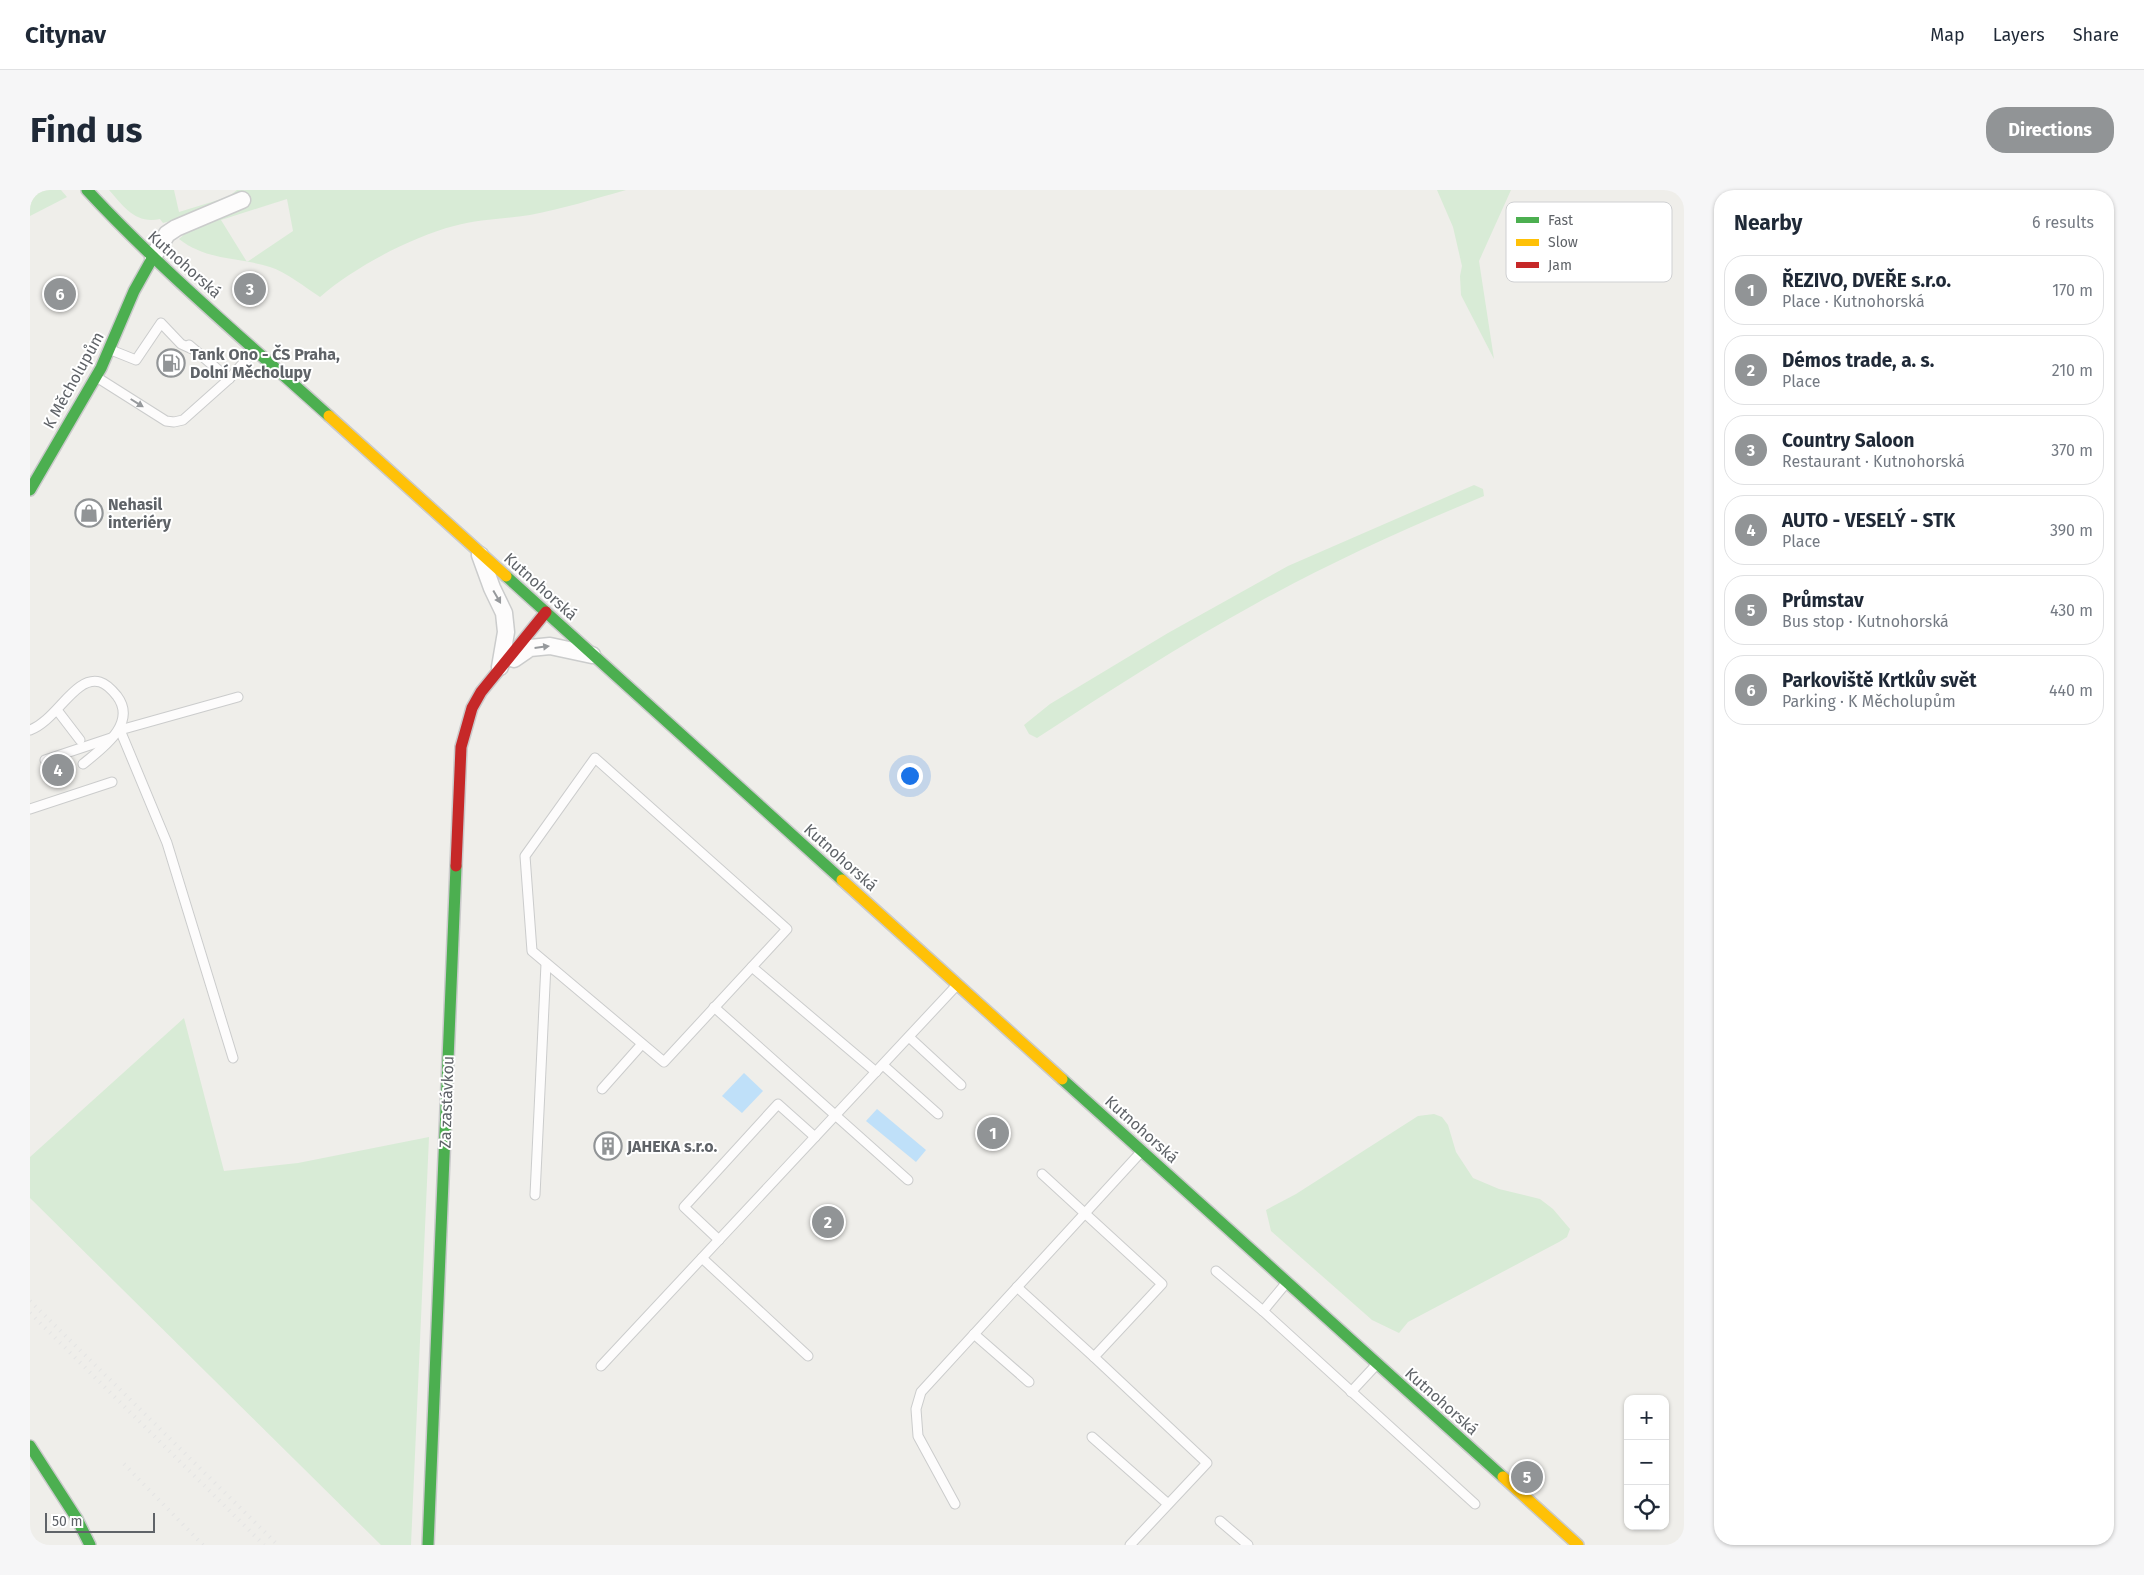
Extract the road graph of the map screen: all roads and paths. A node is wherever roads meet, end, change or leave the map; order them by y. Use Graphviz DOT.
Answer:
graph roads {
  1 [pos="87,190"];
  2 [pos="240,195"];
  3 [pos="153,257"];
  4 [pos="110,350"];
  5 [pos="255,350"];
  6 [pos="96,377"];
  7 [pos="229,379"];
  8 [pos="30,490"];
  9 [pos="478,552"];
  10 [pos="546,612"];
  11 [pos="594,655"];
  12 [pos="499,669"];
  13 [pos="238,697"];
  14 [pos="58,710"];
  15 [pos="30,730"];
  16 [pos="120,730"];
  17 [pos="113,737"];
  18 [pos="80,740"];
  19 [pos="45,760"];
  20 [pos="84,764"];
  21 [pos="112,782"];
  22 [pos="30,809"];
  23 [pos="546,964"];
  24 [pos="752,966"];
  25 [pos="958,985"];
  26 [pos="714,1007"];
  27 [pos="909,1037"];
  28 [pos="642,1044"];
  29 [pos="233,1058"];
  30 [pos="879,1068"];
  31 [pos="961,1085"];
  32 [pos="602,1088"];
  33 [pos="938,1114"];
  34 [pos="835,1116"];
  35 [pos="815,1137"];
  36 [pos="1142,1151"];
  37 [pos="1042,1174"];
  38 [pos="908,1180"];
  39 [pos="534,1195"];
  40 [pos="1084,1212"];
  41 [pos="719,1240"];
  42 [pos="702,1258"];
  43 [pos="1216,1271"];
  44 [pos="1287,1282"];
  45 [pos="1017,1287"];
  46 [pos="1263,1311"];
  47 [pos="974,1334"];
  48 [pos="808,1356"];
  49 [pos="1094,1356"];
  50 [pos="1378,1364"];
  51 [pos="601,1366"];
  52 [pos="1029,1382"];
  53 [pos="1352,1392"];
  54 [pos="1092,1437"];
  55 [pos="30,1446"];
  56 [pos="956,1504"];
  57 [pos="1168,1504"];
  58 [pos="1475,1504"];
  59 [pos="1220,1521"];
  60 [pos="1236,1542"];
  61 [pos="90,1545"];
  62 [pos="428,1545"];
  63 [pos="1130,1545"];
  64 [pos="1248,1545"];
  65 [pos="1578,1545"];
  1 -- 3 [label="main road, Kutnohorská"];
  2 -- 3 [label="street"];
  3 -- 4 [label="main road, K Měcholupům"];
  3 -- 5 [label="main road, Kutnohorská"];
  4 -- 6 [label="main road, K Měcholupům"];
  4 -- 7 [label="lane"];
  5 -- 7 [label="lane"];
  5 -- 9 [label="main road, Kutnohorská"];
  6 -- 7 [label="lane, one-way"];
  6 -- 8 [label="main road, K Měcholupům"];
  9 -- 10 [label="main road, Kutnohorská"];
  9 -- 12 [label="street, Za zastávkou, one-way"];
  10 -- 11 [label="main road, Kutnohorská"];
  10 -- 12 [label="main road, Za zastávkou"];
  12 -- 11 [label="street, Za zastávkou, one-way"];
  11 -- 25 [label="main road, Kutnohorská"];
  12 -- 62 [label="main road, Za zastávkou"];
  13 -- 16 [label="lane"];
  14 -- 15 [label="lane"];
  14 -- 16 [label="lane"];
  14 -- 18 [label="lane"];
  16 -- 17 [label="lane"];
  16 -- 29 [label="lane"];
  17 -- 19 [label="lane"];
  17 -- 20 [label="lane"];
  21 -- 22 [label="lane"];
  23 -- 24 [label="lane"];
  23 -- 28 [label="lane"];
  23 -- 39 [label="lane"];
  24 -- 26 [label="lane"];
  24 -- 30 [label="lane"];
  25 -- 27 [label="lane"];
  25 -- 36 [label="main road, Kutnohorská"];
  26 -- 28 [label="lane"];
  26 -- 34 [label="lane"];
  27 -- 30 [label="lane"];
  27 -- 31 [label="lane"];
  28 -- 32 [label="lane"];
  30 -- 33 [label="lane"];
  30 -- 34 [label="lane"];
  34 -- 35 [label="lane"];
  34 -- 38 [label="lane"];
  35 -- 41 [label="lane"];
  35 -- 41 [label="lane"];
  36 -- 40 [label="lane"];
  36 -- 44 [label="main road, Kutnohorská"];
  37 -- 40 [label="lane"];
  40 -- 45 [label="lane"];
  40 -- 49 [label="lane"];
  41 -- 42 [label="lane"];
  42 -- 48 [label="lane"];
  42 -- 51 [label="lane"];
  43 -- 46 [label="lane"];
  44 -- 46 [label="lane"];
  44 -- 50 [label="main road, Kutnohorská"];
  45 -- 47 [label="lane"];
  45 -- 49 [label="lane"];
  46 -- 53 [label="lane"];
  47 -- 52 [label="lane"];
  47 -- 56 [label="lane"];
  49 -- 57 [label="lane"];
  50 -- 53 [label="lane"];
  50 -- 65 [label="main road, Kutnohorská"];
  53 -- 58 [label="lane"];
  54 -- 57 [label="lane"];
  55 -- 61 [label="main road"];
  57 -- 63 [label="lane"];
  59 -- 60 [label="lane"];
  60 -- 64 [label="lane"];
}
